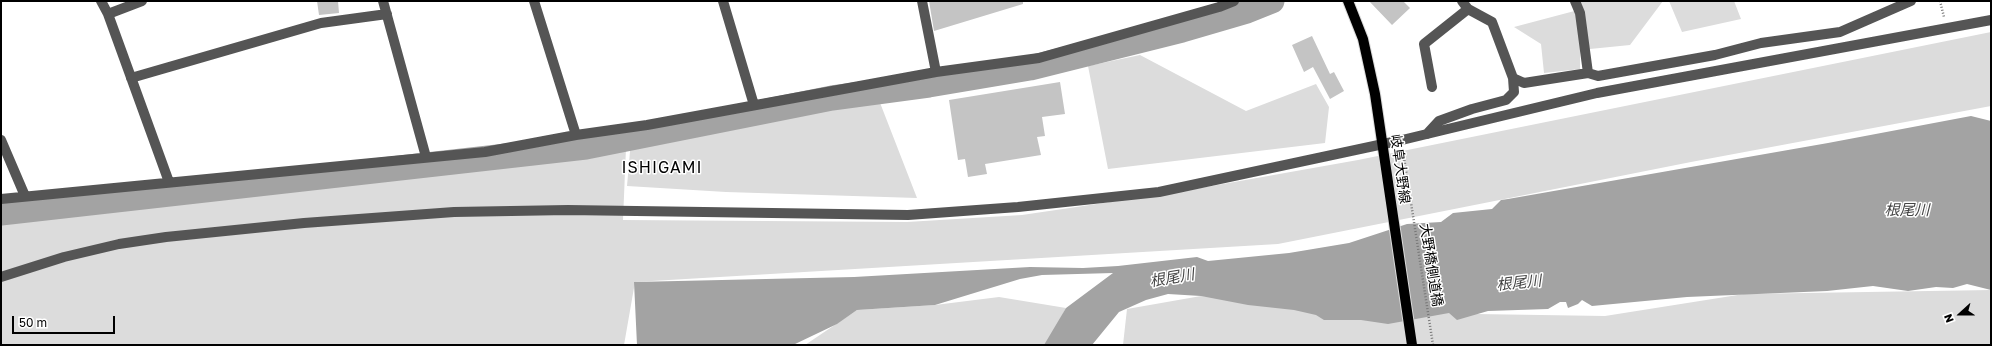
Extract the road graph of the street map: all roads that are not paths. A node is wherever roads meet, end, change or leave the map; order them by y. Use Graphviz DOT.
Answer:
graph roads {
  1 [pos="101,1"];
  2 [pos="142,1"];
  3 [pos="383,1"];
  4 [pos="534,1"];
  5 [pos="723,1"];
  6 [pos="922,1"];
  7 [pos="1234,1"];
  8 [pos="1348,1"];
  9 [pos="1575,1"];
  10 [pos="1911,1"];
  11 [pos="1465,5"];
  12 [pos="108,14"];
  13 [pos="387,14"];
  14 [pos="1991,20"];
  15 [pos="936,72"];
  16 [pos="1588,73"];
  17 [pos="131,78"];
  18 [pos="1513,78"];
  19 [pos="1432,87"];
  20 [pos="754,104"];
  21 [pos="1427,134"];
  22 [pos="576,135"];
  23 [pos="1,140"];
  24 [pos="1382,144"];
  25 [pos="426,157"];
  26 [pos="169,182"];
  27 [pos="25,196"];
  28 [pos="1,199"];
  29 [pos="1,277"];
  30 [pos="1412,345"];
  1 -- 12 [label="street"];
  2 -- 12 [label="street"];
  3 -- 13 [label="street"];
  4 -- 22 [label="street"];
  5 -- 20 [label="street"];
  6 -- 15 [label="street"];
  7 -- 15 [label="street"];
  8 -- 24 [label="main road, 岐阜大野線"];
  9 -- 16 [label="street"];
  10 -- 16 [label="street"];
  11 -- 18 [label="street"];
  11 -- 19 [label="street"];
  12 -- 17 [label="street"];
  13 -- 17 [label="street"];
  13 -- 25 [label="street"];
  14 -- 21 [label="street"];
  15 -- 20 [label="street"];
  16 -- 18 [label="street"];
  17 -- 26 [label="street"];
  18 -- 21 [label="street"];
  20 -- 22 [label="street"];
  21 -- 24 [label="street"];
  22 -- 25 [label="street"];
  23 -- 27 [label="street"];
  24 -- 29 [label="street"];
  24 -- 30 [label="main road, 岐阜大野線"];
  25 -- 26 [label="street"];
  26 -- 27 [label="street"];
  27 -- 28 [label="street"];
}
